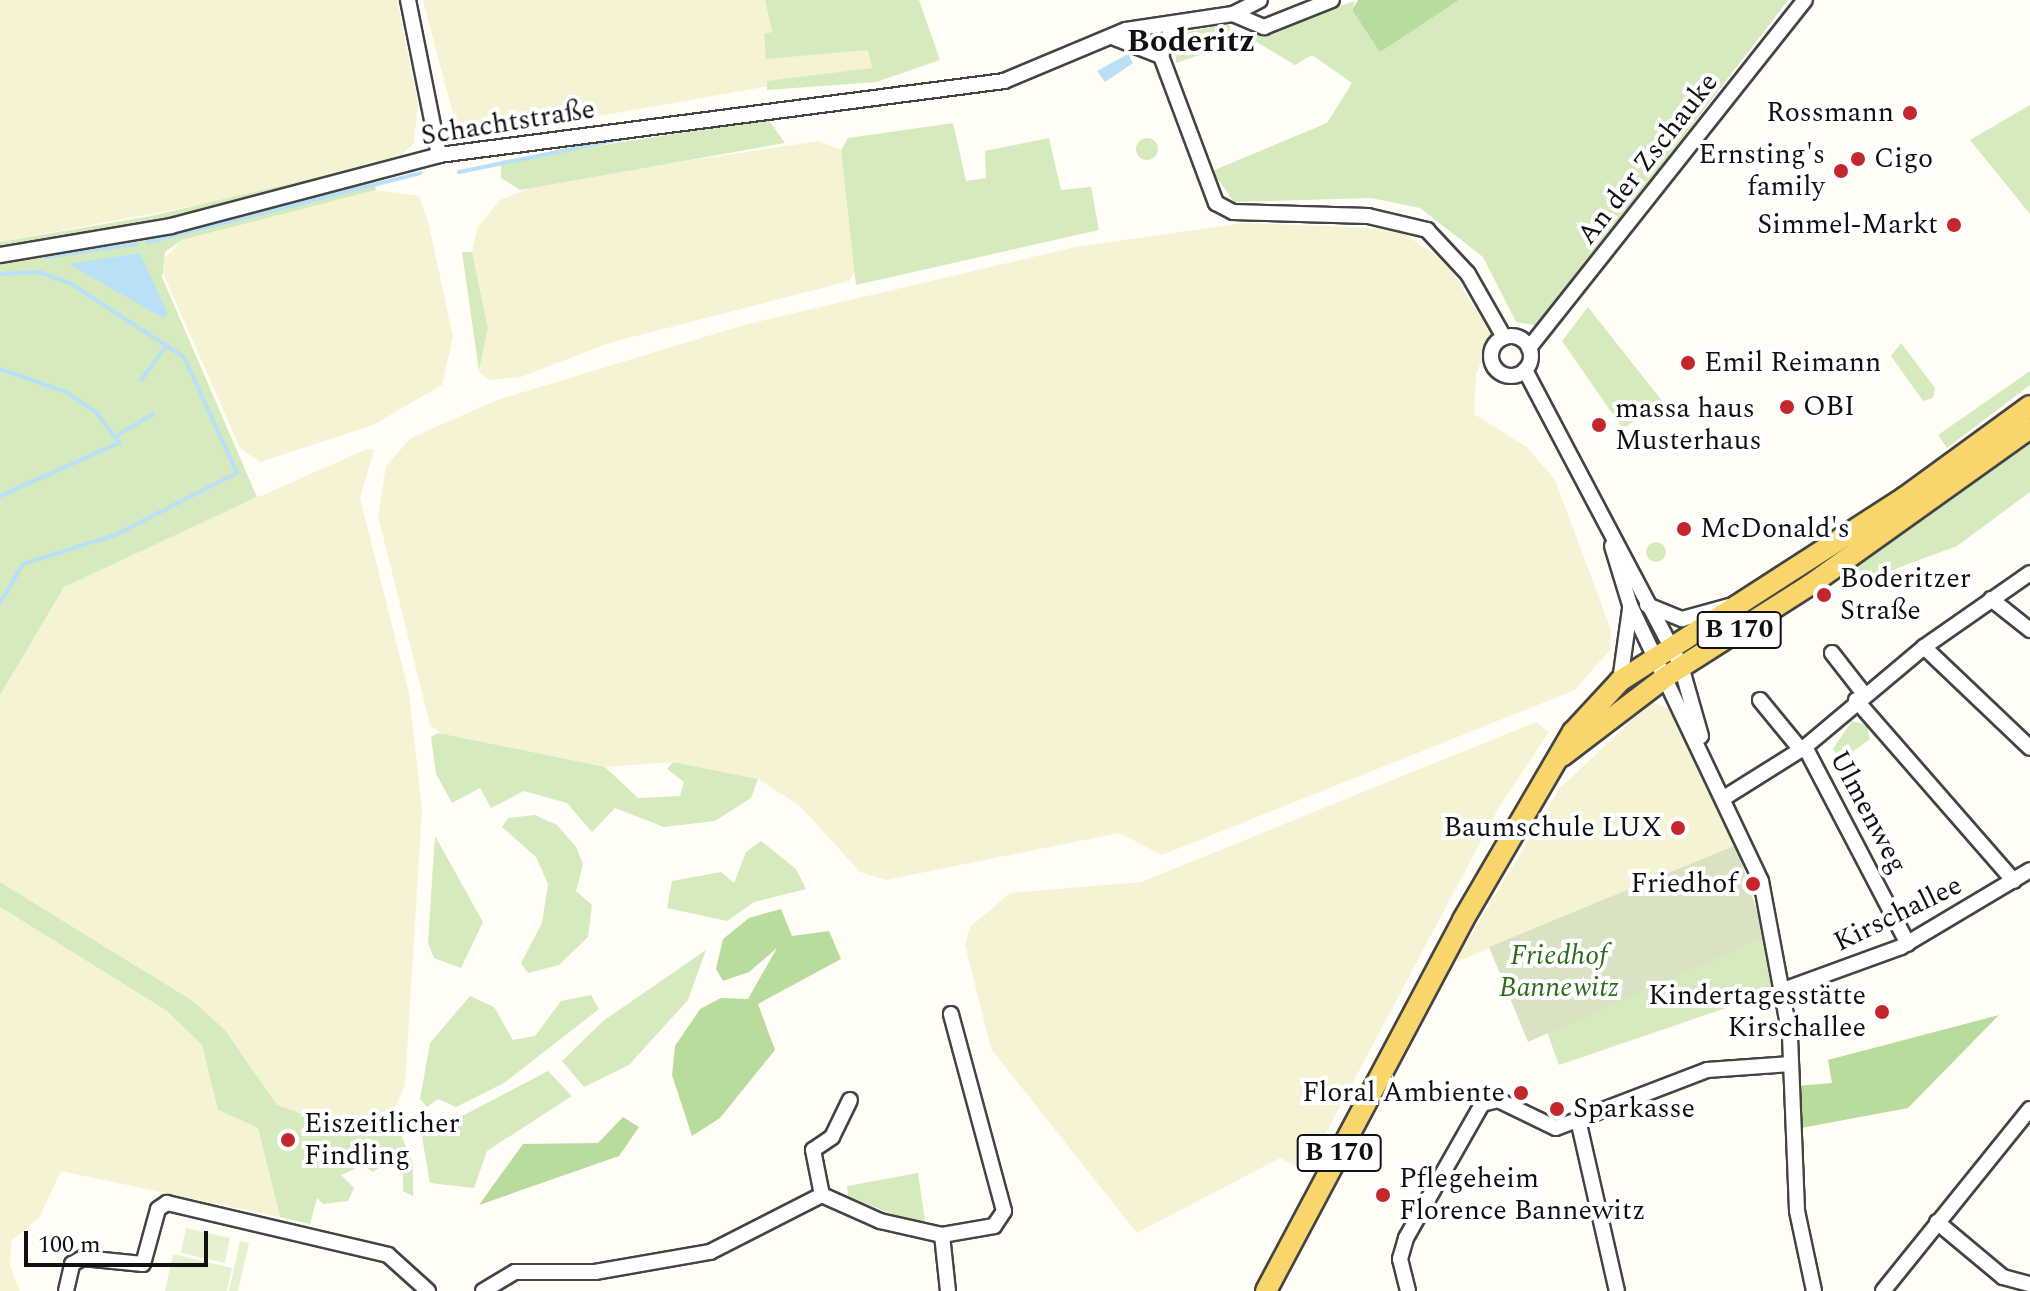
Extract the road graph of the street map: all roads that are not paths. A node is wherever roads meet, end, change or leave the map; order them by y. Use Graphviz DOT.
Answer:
graph roads {
  1 [pos="408,0"];
  2 [pos="1260,0"];
  3 [pos="1332,0"];
  4 [pos="1805,0"];
  5 [pos="1233,14"];
  6 [pos="1174,23"];
  7 [pos="1112,37"];
  8 [pos="1161,56"];
  9 [pos="439,155"];
  10 [pos="0,255"];
  11 [pos="1504,337"];
  12 [pos="1529,348"];
  13 [pos="1525,370"];
  14 [pos="2030,406"];
  15 [pos="2030,428"];
  16 [pos="2030,573"];
  17 [pos="1991,599"];
  18 [pos="1638,604"];
  19 [pos="1734,605"];
  20 [pos="2030,630"];
  21 [pos="1924,647"];
  22 [pos="1662,652"];
  23 [pos="1832,653"];
  24 [pos="1674,671"];
  25 [pos="1620,681"];
  26 [pos="1860,697"];
  27 [pos="1760,700"];
  28 [pos="1803,748"];
  29 [pos="2030,748"];
  30 [pos="1560,758"];
  31 [pos="1727,796"];
  32 [pos="2030,870"];
  33 [pos="2014,881"];
  34 [pos="1908,944"];
  35 [pos="1783,990"];
  36 [pos="951,1014"];
  37 [pos="1791,1064"];
  38 [pos="850,1100"];
  39 [pos="2030,1109"];
  40 [pos="1579,1124"];
  41 [pos="822,1195"];
  42 [pos="1937,1222"];
  43 [pos="942,1235"];
  44 [pos="2000,1284"];
  45 [pos="2030,1284"];
  46 [pos="66,1291"];
  47 [pos="428,1291"];
  48 [pos="483,1291"];
  49 [pos="948,1291"];
  50 [pos="1266,1291"];
  51 [pos="1408,1291"];
  52 [pos="1617,1291"];
  53 [pos="1814,1291"];
  54 [pos="1883,1291"];
  1 -- 9 [label="street"];
  2 -- 5 [label="street"];
  3 -- 5 [label="street"];
  4 -- 12 [label="street, An der Zschauke"];
  5 -- 6 [label="street, Schachtstraße"];
  6 -- 7 [label="street, Schachtstraße"];
  6 -- 8 [label="street"];
  7 -- 8 [label="street"];
  7 -- 9 [label="street, Schachtstraße"];
  8 -- 11 [label="street"];
  9 -- 10 [label="street, Schachtstraße"];
  11 -- 12 [label="street"];
  11 -- 13 [label="street"];
  12 -- 13 [label="street"];
  13 -- 18 [label="street"];
  14 -- 19 [label="main road, B 170"];
  15 -- 24 [label="main road, B 170"];
  16 -- 17 [label="street"];
  17 -- 20 [label="street"];
  17 -- 21 [label="street"];
  18 -- 19 [label="street"];
  18 -- 22 [label="street"];
  18 -- 25 [label="street"];
  19 -- 22 [label="main road, B 170"];
  21 -- 26 [label="street"];
  21 -- 29 [label="street"];
  22 -- 24 [label="street"];
  22 -- 25 [label="main road, B 170"];
  23 -- 26 [label="street"];
  24 -- 30 [label="main road, B 170"];
  24 -- 31 [label="street"];
  25 -- 30 [label="main road, B 170"];
  26 -- 28 [label="street"];
  26 -- 33 [label="street"];
  27 -- 28 [label="street, Ulmenweg"];
  28 -- 31 [label="street"];
  28 -- 34 [label="street, Ulmenweg"];
  30 -- 50 [label="main road, B 170"];
  31 -- 35 [label="street"];
  32 -- 33 [label="street, Kirschallee"];
  33 -- 34 [label="street, Kirschallee"];
  34 -- 35 [label="street, Kirschallee"];
  35 -- 37 [label="street"];
  36 -- 43 [label="street"];
  37 -- 40 [label="street"];
  37 -- 53 [label="street"];
  38 -- 41 [label="street"];
  39 -- 42 [label="street"];
  40 -- 51 [label="street"];
  40 -- 52 [label="street"];
  41 -- 43 [label="street"];
  41 -- 48 [label="street"];
  42 -- 44 [label="street"];
  42 -- 54 [label="street"];
  43 -- 49 [label="street"];
  44 -- 45 [label="street"];
  46 -- 47 [label="street"];
}
